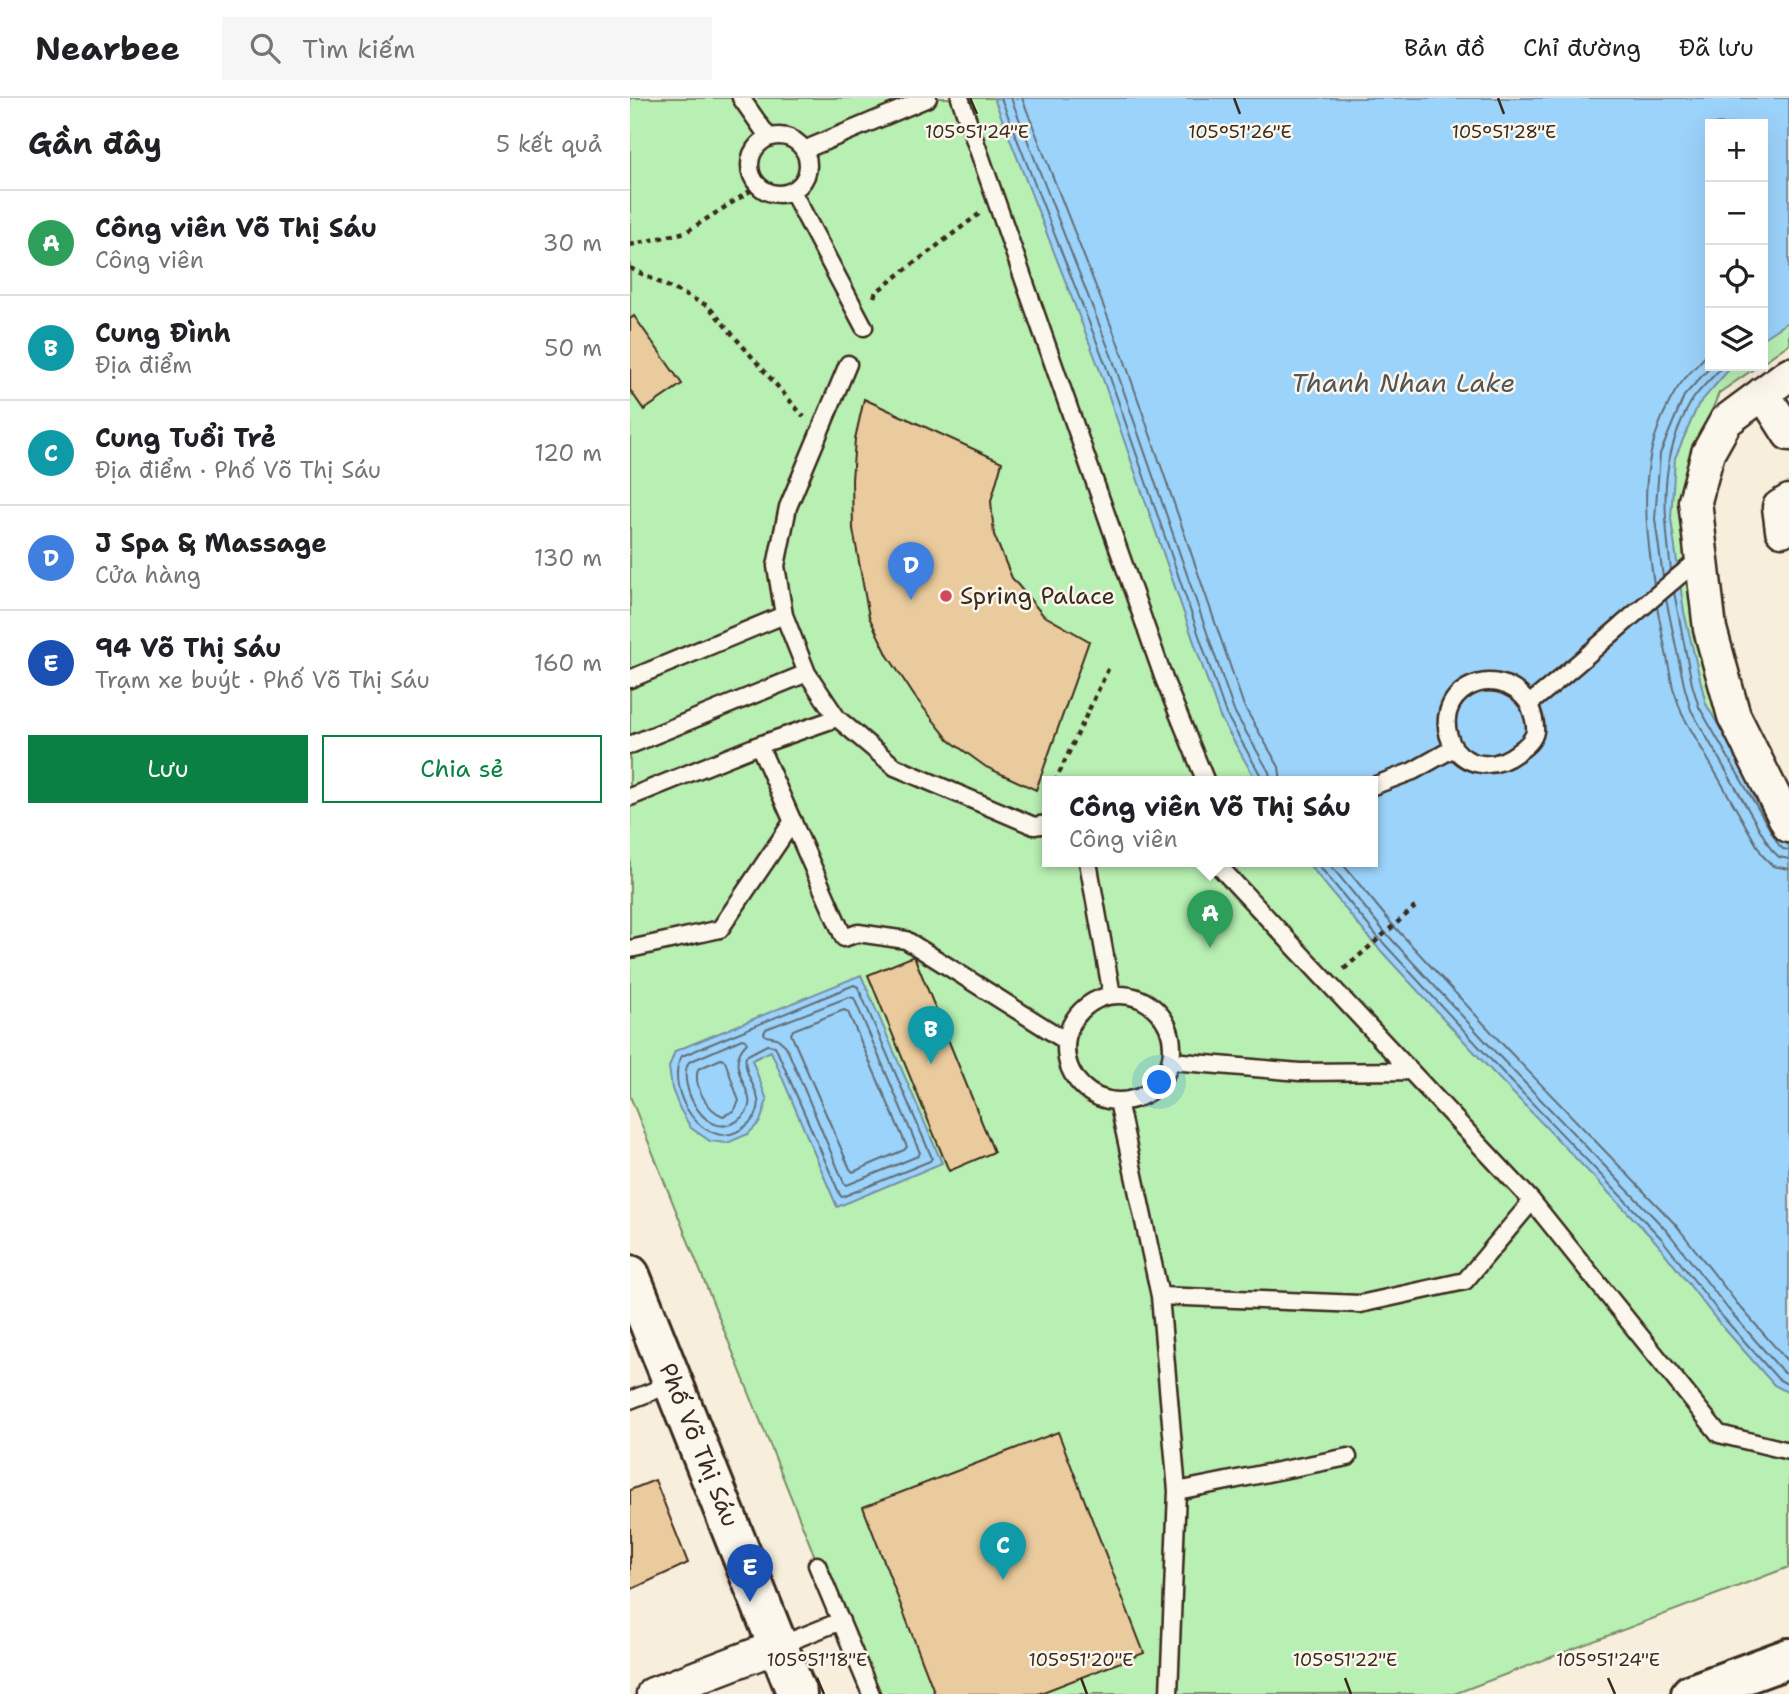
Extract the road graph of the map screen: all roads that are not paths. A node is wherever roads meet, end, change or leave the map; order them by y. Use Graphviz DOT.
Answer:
graph roads {
  1 [pos="741,98"];
  2 [pos="928,98"];
  3 [pos="960,98"];
  4 [pos="769,138"];
  5 [pos="804,150"];
  6 [pos="792,191"];
  7 [pos="864,327"];
  8 [pos="848,364"];
  9 [pos="1789,374"];
  10 [pos="1763,393"];
  11 [pos="1789,434"];
  12 [pos="1690,566"];
  13 [pos="784,615"];
  14 [pos="807,673"];
  15 [pos="630,679"];
  16 [pos="1529,704"];
  17 [pos="837,718"];
  18 [pos="630,745"];
  19 [pos="760,745"];
  20 [pos="1454,748"];
  21 [pos="1204,776"];
  22 [pos="1378,784"];
  23 [pos="630,797"];
  24 [pos="793,821"];
  25 [pos="1042,825"];
  26 [pos="1789,826"];
  27 [pos="1089,867"];
  28 [pos="1220,867"];
  29 [pos="630,949"];
  30 [pos="1112,995"];
  31 [pos="1066,1041"];
  32 [pos="1171,1061"];
  33 [pos="1409,1071"];
  34 [pos="1118,1101"];
  35 [pos="1532,1201"];
  36 [pos="630,1275"];
  37 [pos="1160,1296"];
  38 [pos="674,1383"];
  39 [pos="630,1401"];
  40 [pos="1789,1451"];
  41 [pos="1348,1457"];
  42 [pos="1177,1492"];
  43 [pos="817,1565"];
  44 [pos="841,1621"];
  45 [pos="778,1646"];
  46 [pos="1789,1658"];
  47 [pos="653,1694"];
  48 [pos="797,1694"];
  49 [pos="871,1694"];
  50 [pos="1169,1694"];
  51 [pos="1691,1694"];
  1 -- 4 [label="lane"];
  2 -- 5 [label="lane"];
  3 -- 21 [label="lane"];
  4 -- 5 [label="lane"];
  4 -- 6 [label="lane"];
  5 -- 6 [label="lane"];
  6 -- 7 [label="lane"];
  8 -- 13 [label="lane"];
  9 -- 10 [label="street"];
  10 -- 11 [label="street"];
  10 -- 12 [label="street"];
  12 -- 16 [label="lane"];
  12 -- 26 [label="street"];
  13 -- 14 [label="lane"];
  13 -- 15 [label="lane"];
  14 -- 17 [label="lane"];
  14 -- 18 [label="lane"];
  16 -- 20 [label="lane"];
  16 -- 20 [label="lane"];
  17 -- 19 [label="lane"];
  17 -- 25 [label="lane"];
  19 -- 23 [label="lane"];
  19 -- 24 [label="lane"];
  20 -- 22 [label="lane"];
  24 -- 29 [label="lane"];
  24 -- 31 [label="lane"];
  27 -- 30 [label="lane"];
  28 -- 33 [label="lane"];
  30 -- 31 [label="lane"];
  30 -- 32 [label="lane"];
  31 -- 34 [label="lane"];
  32 -- 33 [label="lane"];
  32 -- 34 [label="lane"];
  33 -- 35 [label="lane"];
  34 -- 37 [label="lane"];
  35 -- 37 [label="lane"];
  35 -- 40 [label="lane"];
  36 -- 38 [label="street, Phố Võ Thị Sáu"];
  37 -- 42 [label="lane"];
  38 -- 39 [label="lane"];
  38 -- 45 [label="street, Phố Võ Thị Sáu"];
  41 -- 42 [label="lane"];
  42 -- 50 [label="lane"];
  43 -- 44 [label="lane"];
  44 -- 45 [label="lane"];
  44 -- 49 [label="lane"];
  45 -- 47 [label="street"];
  45 -- 48 [label="street, Phố Võ Thị Sáu"];
  46 -- 51 [label="street"];
}
